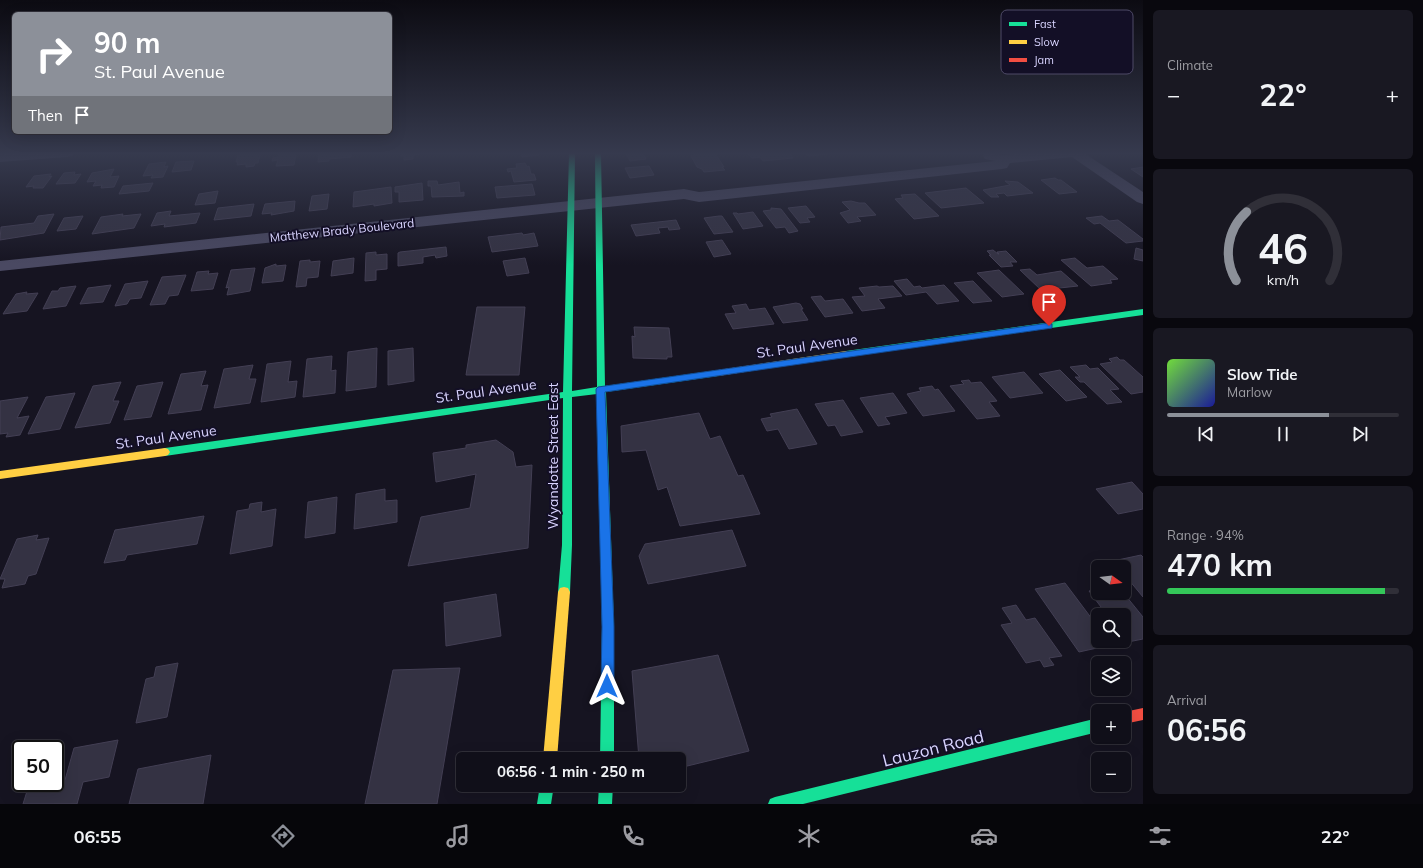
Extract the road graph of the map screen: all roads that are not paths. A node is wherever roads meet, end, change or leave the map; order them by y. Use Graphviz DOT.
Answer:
graph roads {
  1 [pos="571,191"];
  2 [pos="598,191"];
  3 [pos="761,191"];
  4 [pos="1130,191"];
  5 [pos="1143,199"];
  6 [pos="598,203"];
  7 [pos="570,206"];
  8 [pos="0,266"];
  9 [pos="1143,312"];
  10 [pos="601,389"];
  11 [pos="568,394"];
  12 [pos="0,475"];
  13 [pos="1143,714"];
  14 [pos="1131,717"];
  15 [pos="1091,727"];
  16 [pos="551,752"];
  17 [pos="607,752"];
  18 [pos="546,792"];
  19 [pos="606,792"];
  20 [pos="544,804"];
  21 [pos="605,804"];
  22 [pos="776,804"];
  1 -- 7 [label="main road, Wyandotte Street East"];
  2 -- 6 [label="main road"];
  3 -- 6 [label="street, Matthew Brady Boulevard"];
  4 -- 5 [label="street"];
  6 -- 7 [label="street, Matthew Brady Boulevard"];
  6 -- 10 [label="main road"];
  7 -- 8 [label="street, Matthew Brady Boulevard"];
  7 -- 11 [label="main road, Wyandotte Street East"];
  9 -- 10 [label="main road, St. Paul Avenue"];
  10 -- 11 [label="main road, St. Paul Avenue"];
  10 -- 17 [label="main road"];
  11 -- 12 [label="main road, St. Paul Avenue"];
  11 -- 16 [label="main road, Wyandotte Street East"];
  13 -- 14 [label="main road"];
  15 -- 22 [label="main road, Lauzon Road"];
  18 -- 20 [label="main road"];
  19 -- 21 [label="main road"];
}
